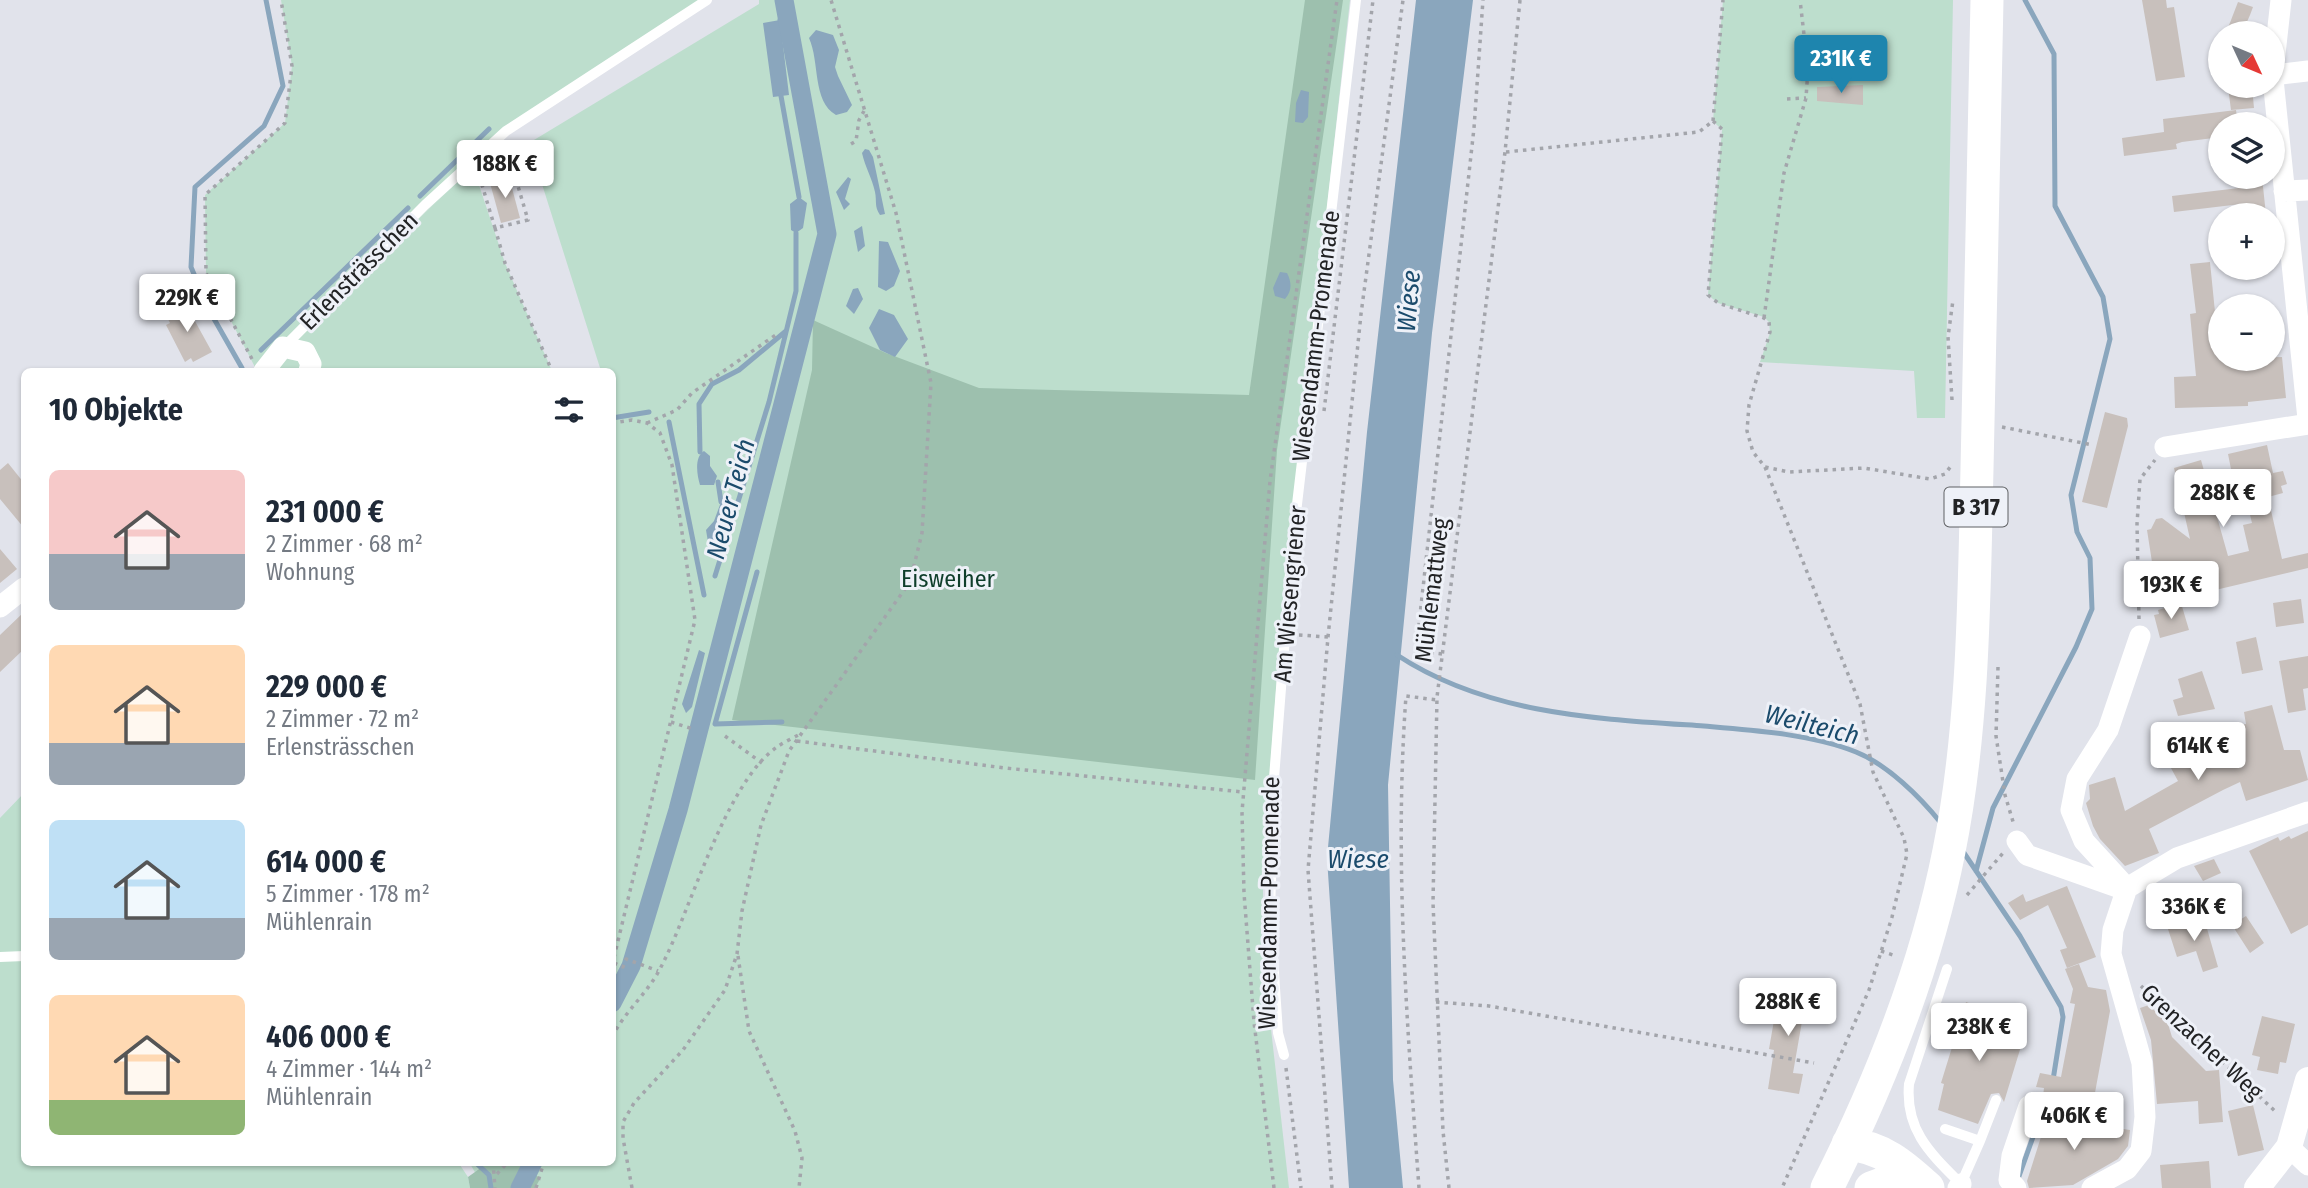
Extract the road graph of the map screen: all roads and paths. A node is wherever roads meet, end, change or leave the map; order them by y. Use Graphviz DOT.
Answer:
graph roads {
  1 [pos="281,0"];
  2 [pos="708,0"];
  3 [pos="831,0"];
  4 [pos="1356,0"];
  5 [pos="1373,0"];
  6 [pos="1403,0"];
  7 [pos="1483,0"];
  8 [pos="1520,0"];
  9 [pos="1723,0"];
  10 [pos="1800,0"];
  11 [pos="1987,0"];
  12 [pos="2281,0"];
  13 [pos="2279,21"];
  14 [pos="2308,71"];
  15 [pos="2286,74"];
  16 [pos="1806,98"];
  17 [pos="2275,98"];
  18 [pos="1787,99"];
  19 [pos="865,109"];
  20 [pos="1713,121"];
  21 [pos="851,144"];
  22 [pos="489,146"];
  23 [pos="1505,152"];
  24 [pos="496,172"];
  25 [pos="2308,190"];
  26 [pos="2284,191"];
  27 [pos="495,228"];
  28 [pos="1953,300"];
  29 [pos="1764,317"];
  30 [pos="778,334"];
  31 [pos="283,347"];
  32 [pos="256,368"];
  33 [pos="266,368"];
  34 [pos="310,368"];
  35 [pos="551,368"];
  36 [pos="1952,402"];
  37 [pos="1323,419"];
  38 [pos="2308,419"];
  39 [pos="616,422"];
  40 [pos="647,424"];
  41 [pos="2308,424"];
  42 [pos="2002,427"];
  43 [pos="2093,445"];
  44 [pos="2165,447"];
  45 [pos="1954,457"];
  46 [pos="1765,467"];
  47 [pos="21,590"];
  48 [pos="0,607"];
  49 [pos="1300,622"];
  50 [pos="1328,636"];
  51 [pos="2140,636"];
  52 [pos="1442,654"];
  53 [pos="1437,698"];
  54 [pos="671,722"];
  55 [pos="692,729"];
  56 [pos="802,733"];
  57 [pos="725,736"];
  58 [pos="797,741"];
  59 [pos="1999,760"];
  60 [pos="762,763"];
  61 [pos="1243,792"];
  62 [pos="2010,812"];
  63 [pos="2308,812"];
  64 [pos="2017,841"];
  65 [pos="1993,865"];
  66 [pos="2127,889"];
  67 [pos="1968,893"];
  68 [pos="616,951"];
  69 [pos="737,954"];
  70 [pos="21,956"];
  71 [pos="0,957"];
  72 [pos="616,965"];
  73 [pos="1947,969"];
  74 [pos="659,971"];
  75 [pos="2136,981"];
  76 [pos="1436,1002"];
  77 [pos="616,1029"];
  78 [pos="1284,1055"];
  79 [pos="1814,1063"];
  80 [pos="2308,1080"];
  81 [pos="1874,1084"];
  82 [pos="1996,1100"];
  83 [pos="2029,1106"];
  84 [pos="1945,1129"];
  85 [pos="2292,1138"];
  86 [pos="1980,1141"];
  87 [pos="1848,1144"];
  88 [pos="494,1166"];
  89 [pos="504,1166"];
  90 [pos="543,1166"];
  91 [pos="2308,1166"];
  92 [pos="495,1176"];
  93 [pos="1894,1180"];
  94 [pos="2013,1184"];
  95 [pos="1960,1186"];
  96 [pos="495,1188"];
  97 [pos="536,1188"];
  98 [pos="632,1188"];
  99 [pos="799,1188"];
  100 [pos="1301,1188"];
  101 [pos="1332,1188"];
  102 [pos="1419,1188"];
  103 [pos="1449,1188"];
  104 [pos="1782,1188"];
  105 [pos="1826,1188"];
  106 [pos="1928,1188"];
  107 [pos="2092,1188"];
  108 [pos="2257,1188"];
  1 -- 32 [label="path"];
  2 -- 22 [label="lane, Erlensträsschen"];
  3 -- 19 [label="path"];
  4 -- 78 [label="lane, Am Wiesengriener"];
  5 -- 37 [label="path, Wiesendamm-Promenade"];
  6 -- 50 [label="path"];
  7 -- 52 [label="path"];
  8 -- 23 [label="path, Mühlemattweg"];
  9 -- 20 [label="path"];
  10 -- 16 [label="path"];
  11 -- 81 [label="main road, B 317"];
  12 -- 13 [label="street"];
  14 -- 15 [label="street"];
  16 -- 18 [label="path"];
  16 -- 29 [label="path"];
  17 -- 26 [label="street"];
  19 -- 21 [label="path"];
  19 -- 56 [label="path"];
  20 -- 23 [label="path"];
  20 -- 29 [label="path"];
  22 -- 24 [label="path"];
  22 -- 31 [label="lane, Erlensträsschen"];
  23 -- 52 [label="path, Mühlemattweg"];
  24 -- 27 [label="path"];
  24 -- 27 [label="path"];
  25 -- 26 [label="street"];
  26 -- 38 [label="street"];
  27 -- 35 [label="path"];
  28 -- 36 [label="path"];
  29 -- 46 [label="path"];
  30 -- 40 [label="path"];
  31 -- 33 [label="street, Erlensträsschen"];
  31 -- 34 [label="street, Erlensträsschen"];
  39 -- 40 [label="path"];
  40 -- 54 [label="path"];
  41 -- 44 [label="street"];
  42 -- 43 [label="path"];
  44 -- 51 [label="path"];
  45 -- 46 [label="path"];
  46 -- 104 [label="path"];
  47 -- 48 [label="street"];
  49 -- 50 [label="path"];
  50 -- 101 [label="path"];
  51 -- 66 [label="street"];
  52 -- 53 [label="path, Mühlemattweg"];
  53 -- 76 [label="path, Mühlemattweg"];
  53 -- 102 [label="path"];
  54 -- 55 [label="path"];
  54 -- 68 [label="path"];
  56 -- 58 [label="path"];
  56 -- 60 [label="path"];
  57 -- 60 [label="path"];
  58 -- 61 [label="path"];
  58 -- 69 [label="path"];
  59 -- 62 [label="path"];
  60 -- 74 [label="path"];
  63 -- 66 [label="street"];
  64 -- 66 [label="street"];
  65 -- 67 [label="path"];
  66 -- 107 [label="street"];
  69 -- 98 [label="path"];
  69 -- 99 [label="path"];
  70 -- 71 [label="lane"];
  72 -- 74 [label="path"];
  73 -- 95 [label="lane"];
  74 -- 77 [label="path"];
  75 -- 85 [label="path, Grenzacher Weg"];
  76 -- 79 [label="path"];
  76 -- 103 [label="path, Mühlemattweg"];
  78 -- 100 [label="path"];
  80 -- 85 [label="street"];
  81 -- 87 [label="main road, B 317"];
  81 -- 93 [label="main road"];
  82 -- 86 [label="lane"];
  83 -- 94 [label="street"];
  84 -- 86 [label="lane"];
  85 -- 91 [label="street"];
  85 -- 108 [label="street"];
  86 -- 95 [label="lane"];
  87 -- 93 [label="main road"];
  87 -- 105 [label="main road, B 317"];
  88 -- 92 [label="path"];
  89 -- 92 [label="path"];
  90 -- 97 [label="path"];
  92 -- 96 [label="path"];
  93 -- 106 [label="main road"];
}
